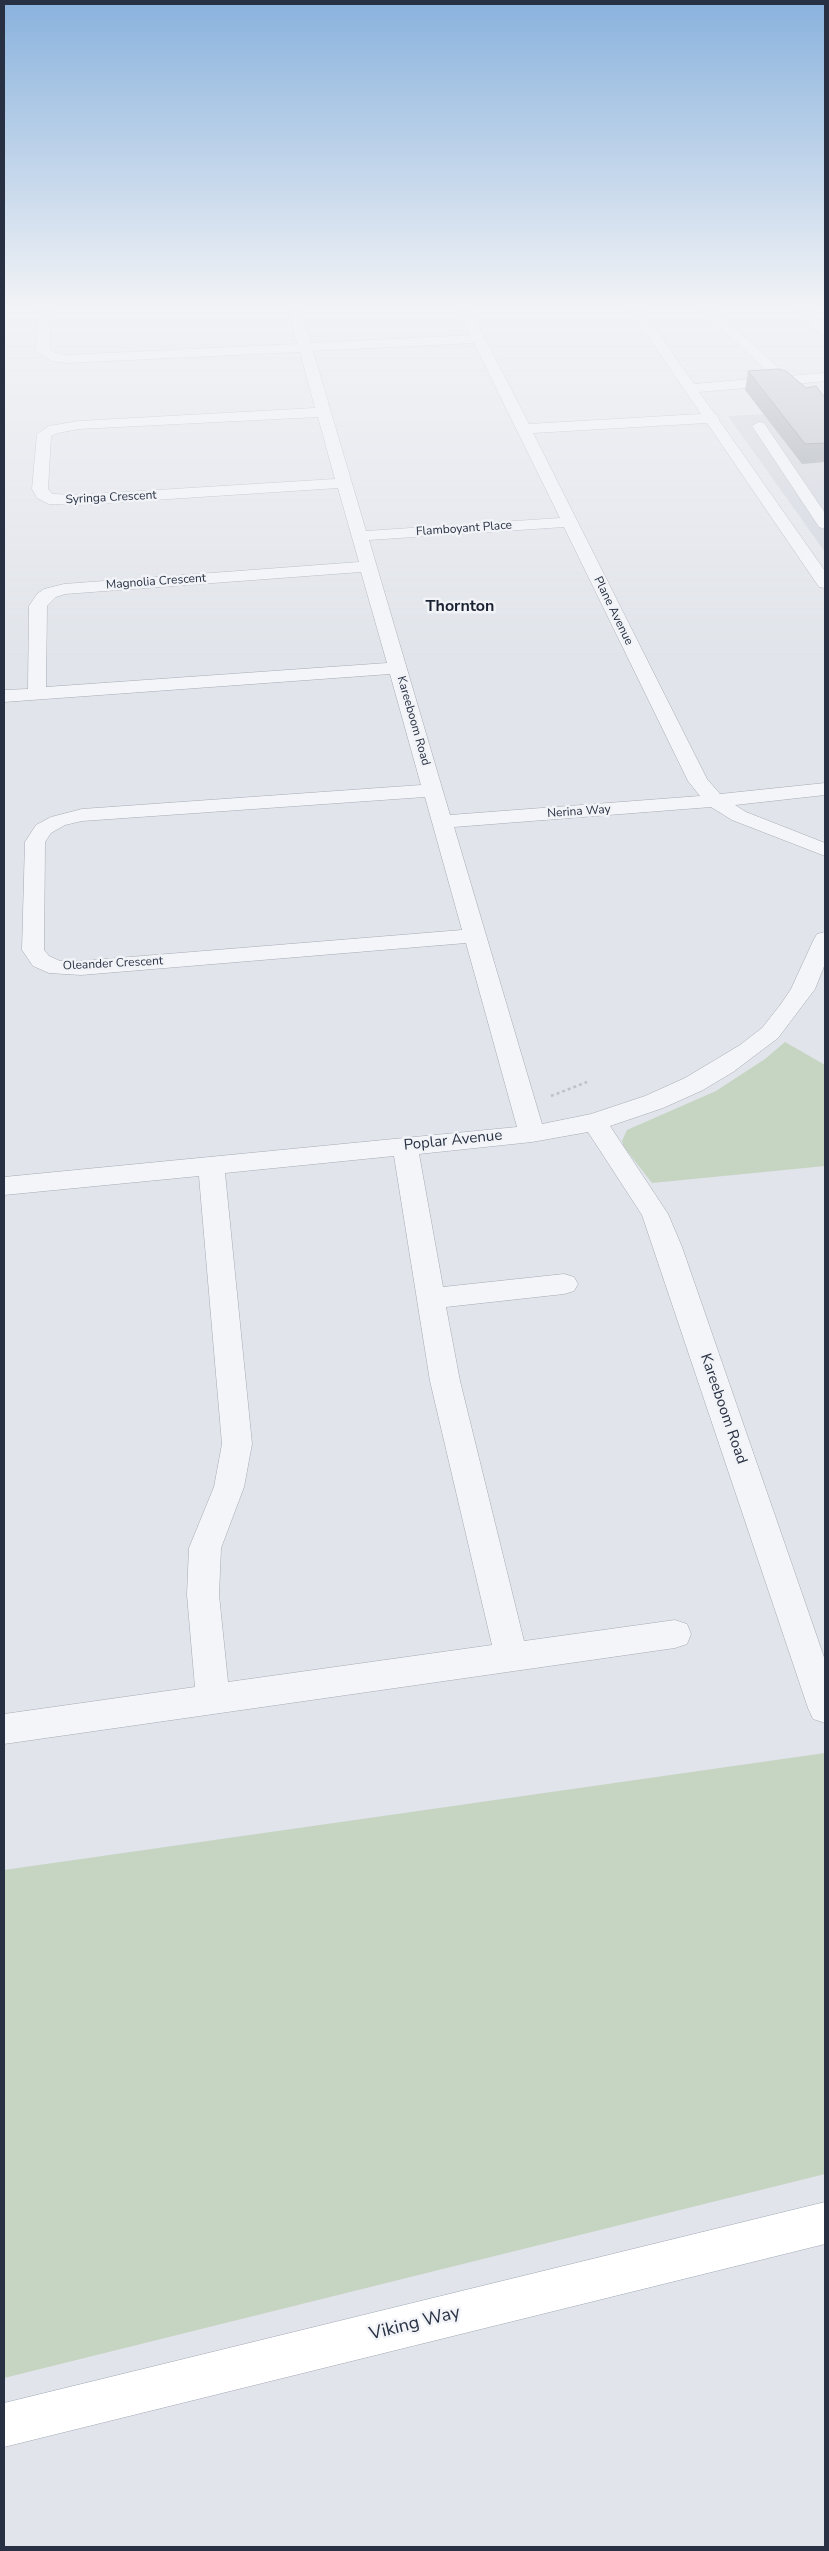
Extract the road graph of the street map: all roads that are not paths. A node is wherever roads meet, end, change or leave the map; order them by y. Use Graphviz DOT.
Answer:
graph roads {
  1 [pos="54,428"];
  2 [pos="329,428"];
  3 [pos="541,428"];
  4 [pos="720,428"];
  5 [pos="759,428"];
  6 [pos="525,429"];
  7 [pos="345,483"];
  8 [pos="569,522"];
  9 [pos="825,524"];
  10 [pos="360,536"];
  11 [pos="368,566"];
  12 [pos="825,584"];
  13 [pos="398,668"];
  14 [pos="37,694"];
  15 [pos="4,696"];
  16 [pos="825,789"];
  17 [pos="433,790"];
  18 [pos="715,800"];
  19 [pos="442,822"];
  20 [pos="825,850"];
  21 [pos="475,936"];
  22 [pos="825,939"];
  23 [pos="595,1122"];
  24 [pos="532,1134"];
  25 [pos="405,1146"];
  26 [pos="211,1166"];
  27 [pos="4,1186"];
  28 [pos="564,1284"];
  29 [pos="432,1298"];
  30 [pos="675,1634"];
  31 [pos="511,1657"];
  32 [pos="213,1699"];
  33 [pos="825,1708"];
  34 [pos="4,1729"];
  35 [pos="825,2223"];
  36 [pos="4,2425"];
  1 -- 7 [label="street, Syringa Crescent"];
  2 -- 7 [label="street, Kareeboom Road"];
  3 -- 6 [label="street"];
  4 -- 12 [label="street"];
  5 -- 9 [label="street"];
  6 -- 8 [label="street, Plane Avenue"];
  7 -- 10 [label="street, Kareeboom Road"];
  8 -- 10 [label="street, Flamboyant Place"];
  8 -- 18 [label="street, Plane Avenue"];
  10 -- 11 [label="street, Kareeboom Road"];
  11 -- 13 [label="street, Kareeboom Road"];
  11 -- 14 [label="street, Magnolia Crescent"];
  13 -- 14 [label="street"];
  13 -- 17 [label="street, Kareeboom Road"];
  14 -- 15 [label="street"];
  16 -- 18 [label="street, Nerina Way"];
  17 -- 19 [label="street, Kareeboom Road"];
  17 -- 21 [label="street, Oleander Crescent"];
  18 -- 19 [label="street, Nerina Way"];
  18 -- 20 [label="street, Plane Avenue"];
  19 -- 21 [label="street, Kareeboom Road"];
  21 -- 24 [label="street, Kareeboom Road"];
  22 -- 23 [label="street, Poplar Avenue"];
  23 -- 24 [label="street, Poplar Avenue"];
  23 -- 33 [label="street, Kareeboom Road"];
  24 -- 25 [label="street, Poplar Avenue"];
  25 -- 26 [label="street, Poplar Avenue"];
  25 -- 29 [label="street"];
  26 -- 27 [label="street, Poplar Avenue"];
  26 -- 32 [label="street"];
  28 -- 29 [label="street"];
  29 -- 31 [label="street"];
  30 -- 31 [label="street"];
  31 -- 32 [label="street"];
  32 -- 34 [label="street"];
  35 -- 36 [label="main road, Viking Way"];
}
